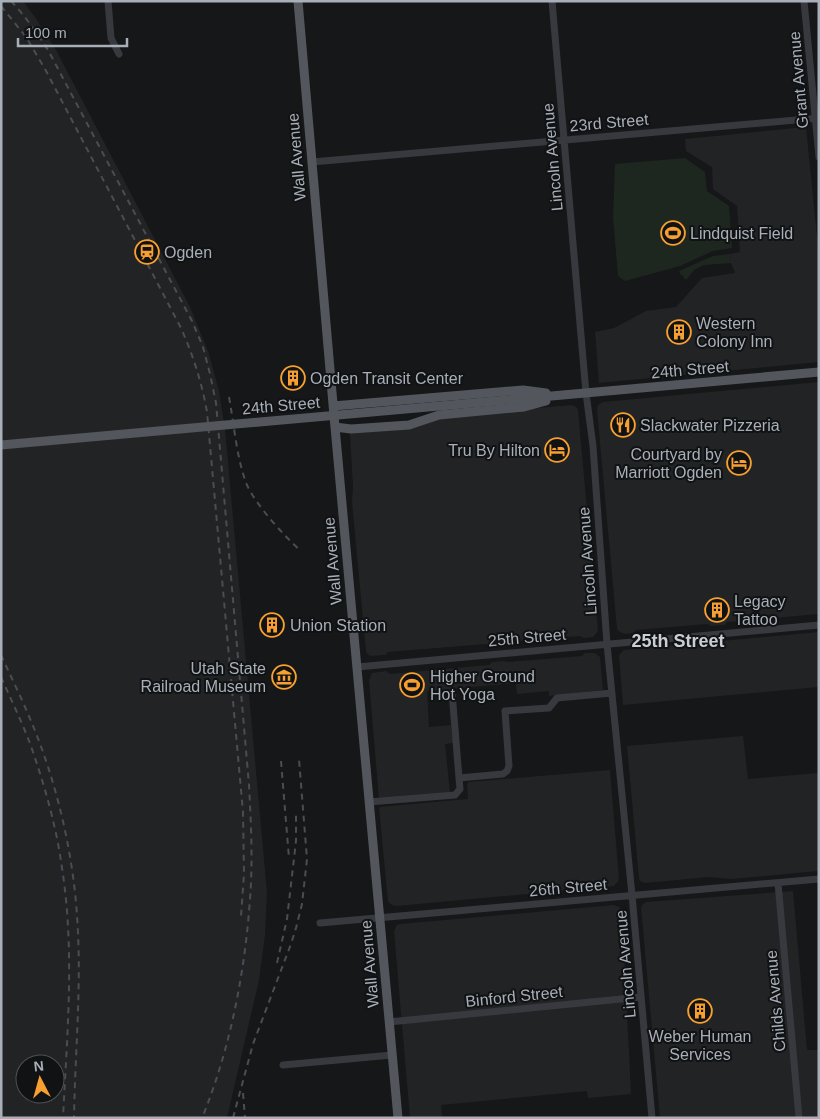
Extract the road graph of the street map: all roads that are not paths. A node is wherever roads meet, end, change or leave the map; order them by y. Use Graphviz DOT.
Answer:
graph roads {
  1 [pos="108,1"];
  2 [pos="298,1"];
  3 [pos="552,1"];
  4 [pos="804,1"];
  5 [pos="119,54"];
  6 [pos="817,118"];
  7 [pos="565,140"];
  8 [pos="819,157"];
  9 [pos="312,162"];
  10 [pos="819,372"];
  11 [pos="586,394"];
  12 [pos="563,396"];
  13 [pos="333,406"];
  14 [pos="335,427"];
  15 [pos="1,445"];
  16 [pos="819,625"];
  17 [pos="607,644"];
  18 [pos="357,667"];
  19 [pos="452,692"];
  20 [pos="612,693"];
  21 [pos="459,778"];
  22 [pos="369,802"];
  23 [pos="819,879"];
  24 [pos="778,883"];
  25 [pos="632,895"];
  26 [pos="380,918"];
  27 [pos="320,923"];
  28 [pos="641,998"];
  29 [pos="389,1022"];
  30 [pos="392,1055"];
  31 [pos="283,1065"];
  32 [pos="398,1118"];
  33 [pos="652,1118"];
  34 [pos="799,1118"];
  1 -- 5 [label="street"];
  2 -- 9 [label="main road, Wall Avenue"];
  3 -- 7 [label="street, Lincoln Avenue"];
  4 -- 6 [label="street, Grant Avenue"];
  6 -- 7 [label="street, 23rd Street"];
  6 -- 8 [label="street, Grant Avenue"];
  7 -- 9 [label="street, 23rd Street"];
  7 -- 11 [label="street, Lincoln Avenue"];
  9 -- 13 [label="main road, Wall Avenue"];
  10 -- 11 [label="main road, 24th Street"];
  11 -- 12 [label="main road, 24th Street"];
  11 -- 17 [label="street, Lincoln Avenue"];
  12 -- 13 [label="main road, 24th Street"];
  12 -- 14 [label="main road, 24th Street"];
  12 -- 15 [label="main road, 24th Street, bridge"];
  13 -- 14 [label="main road, Wall Avenue"];
  14 -- 18 [label="main road, Wall Avenue"];
  16 -- 17 [label="street, 25th Street"];
  17 -- 18 [label="street, 25th Street"];
  17 -- 20 [label="street, Lincoln Avenue"];
  18 -- 22 [label="main road, Wall Avenue"];
  19 -- 21 [label="street"];
  20 -- 21 [label="street"];
  20 -- 25 [label="street, Lincoln Avenue"];
  21 -- 22 [label="street"];
  22 -- 26 [label="main road, Wall Avenue"];
  23 -- 24 [label="street, 26th Street"];
  24 -- 25 [label="street, 26th Street"];
  24 -- 34 [label="street, Childs Avenue"];
  25 -- 26 [label="street, 26th Street"];
  25 -- 28 [label="street, Lincoln Avenue"];
  26 -- 27 [label="street, 26th Street"];
  26 -- 29 [label="main road, Wall Avenue"];
  28 -- 29 [label="street, Binford Street"];
  28 -- 33 [label="street, Lincoln Avenue"];
  29 -- 30 [label="main road, Wall Avenue"];
  30 -- 31 [label="street"];
  30 -- 32 [label="main road, Wall Avenue"];
}
